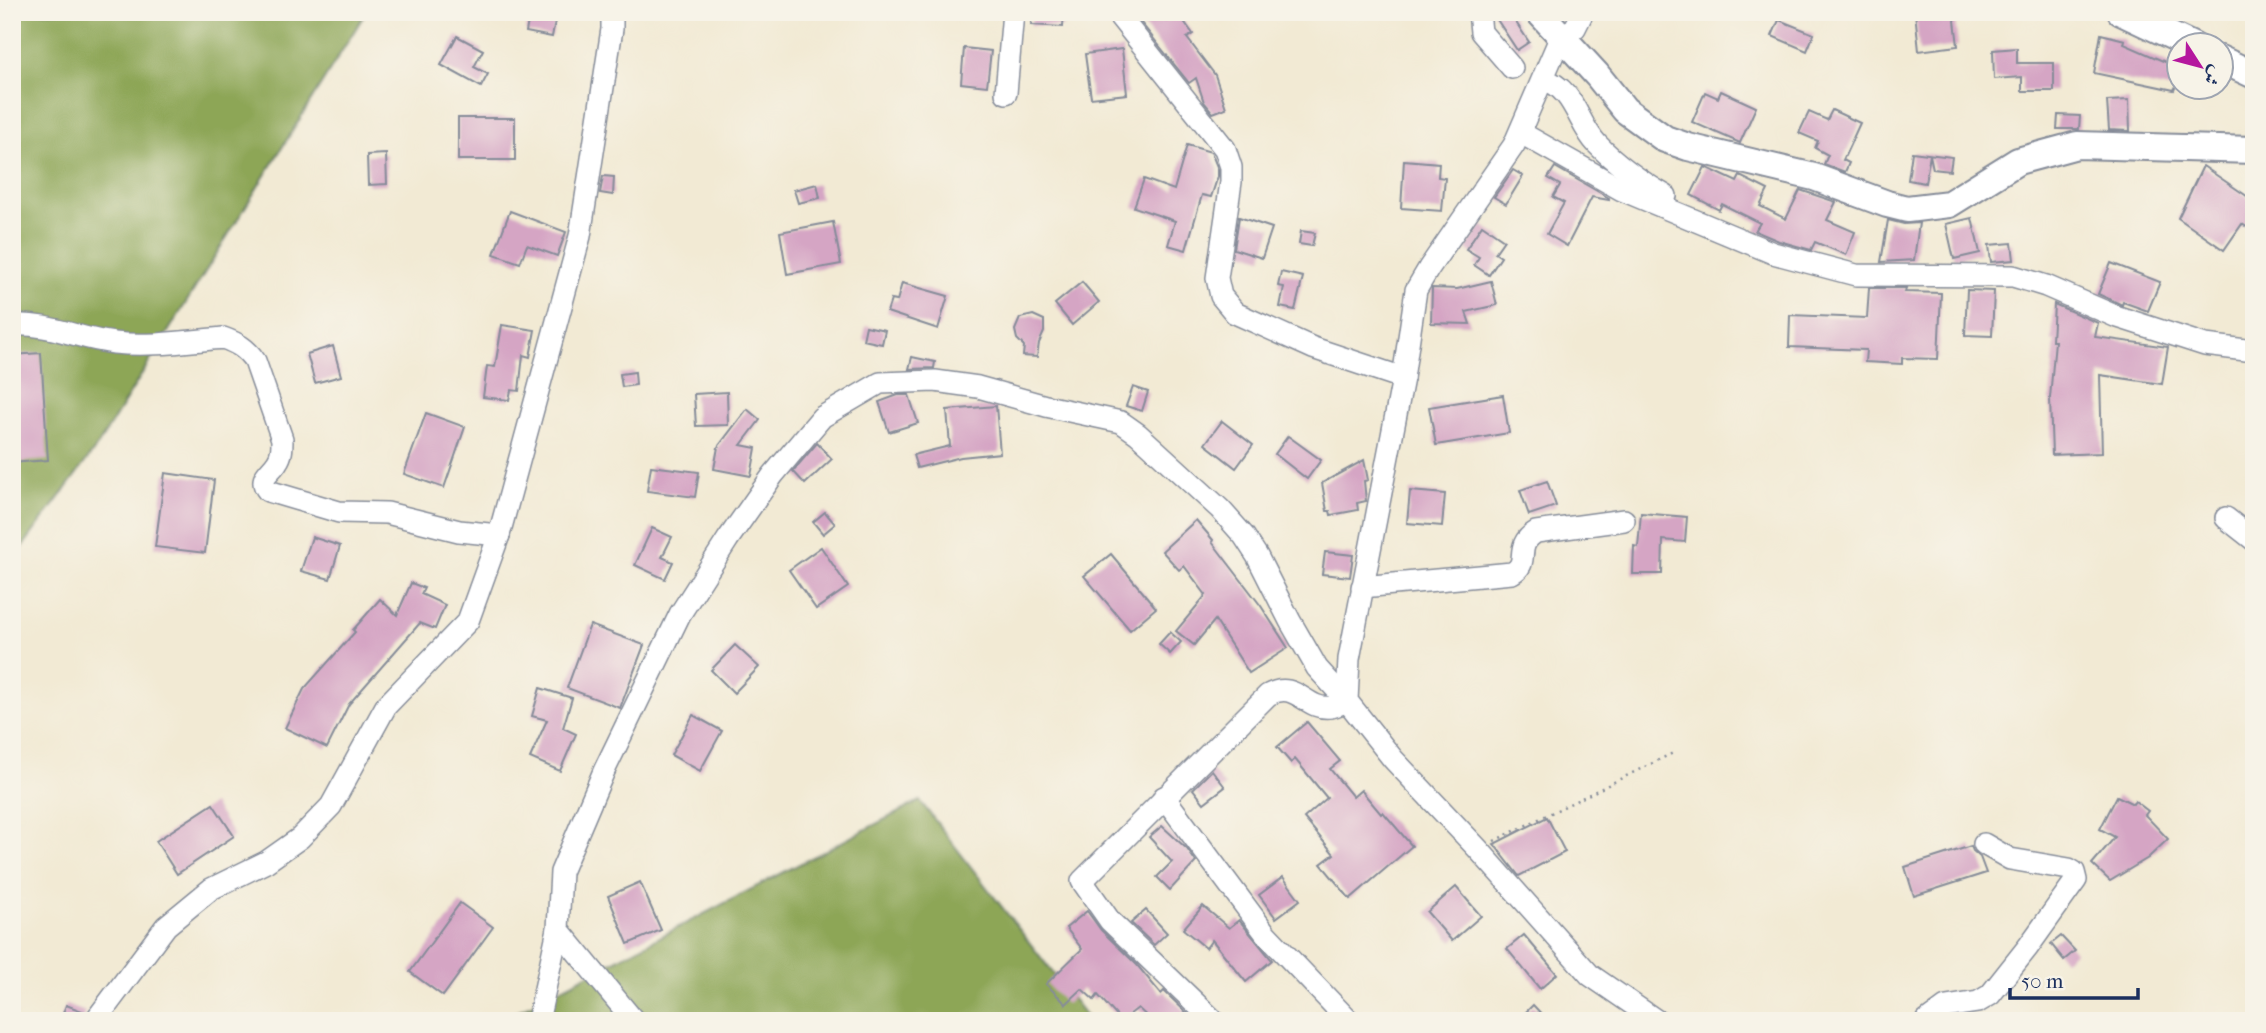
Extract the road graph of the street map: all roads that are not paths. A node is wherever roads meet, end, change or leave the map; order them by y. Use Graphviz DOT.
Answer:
graph roads {
  1 [pos="612,12"];
  2 [pos="1013,12"];
  3 [pos="1116,12"];
  4 [pos="1479,12"];
  5 [pos="1539,12"];
  6 [pos="1583,12"];
  7 [pos="2120,12"];
  8 [pos="2164,32"];
  9 [pos="1561,36"];
  10 [pos="2234,65"];
  11 [pos="1512,68"];
  12 [pos="2254,75"];
  13 [pos="1543,79"];
  14 [pos="1006,93"];
  15 [pos="1521,133"];
  16 [pos="2254,150"];
  17 [pos="1692,217"];
  18 [pos="12,325"];
  19 [pos="2254,351"];
  20 [pos="1404,378"];
  21 [pos="2227,518"];
  22 [pos="1624,520"];
  23 [pos="499,535"];
  24 [pos="2254,540"];
  25 [pos="1362,587"];
  26 [pos="1347,701"];
  27 [pos="1164,797"];
  28 [pos="1984,844"];
  29 [pos="558,929"];
  30 [pos="95,1021"];
  31 [pos="538,1021"];
  32 [pos="634,1021"];
  33 [pos="1214,1021"];
  34 [pos="1349,1021"];
  35 [pos="1657,1021"];
  36 [pos="1927,1021"];
  1 -- 23 [label="street"];
  2 -- 14 [label="street"];
  3 -- 20 [label="street"];
  4 -- 11 [label="street"];
  5 -- 9 [label="main road"];
  6 -- 9 [label="street"];
  7 -- 8 [label="main road"];
  9 -- 13 [label="street"];
  9 -- 16 [label="main road"];
  10 -- 12 [label="main road"];
  13 -- 15 [label="street"];
  13 -- 17 [label="street"];
  15 -- 17 [label="street"];
  15 -- 20 [label="street"];
  17 -- 19 [label="street"];
  18 -- 23 [label="street"];
  20 -- 25 [label="street"];
  21 -- 24 [label="street"];
  22 -- 25 [label="street"];
  23 -- 30 [label="street"];
  25 -- 26 [label="street"];
  26 -- 27 [label="street"];
  26 -- 29 [label="street"];
  26 -- 35 [label="street"];
  27 -- 33 [label="street"];
  27 -- 34 [label="street"];
  28 -- 36 [label="street"];
  29 -- 31 [label="street"];
  29 -- 32 [label="street"];
}
